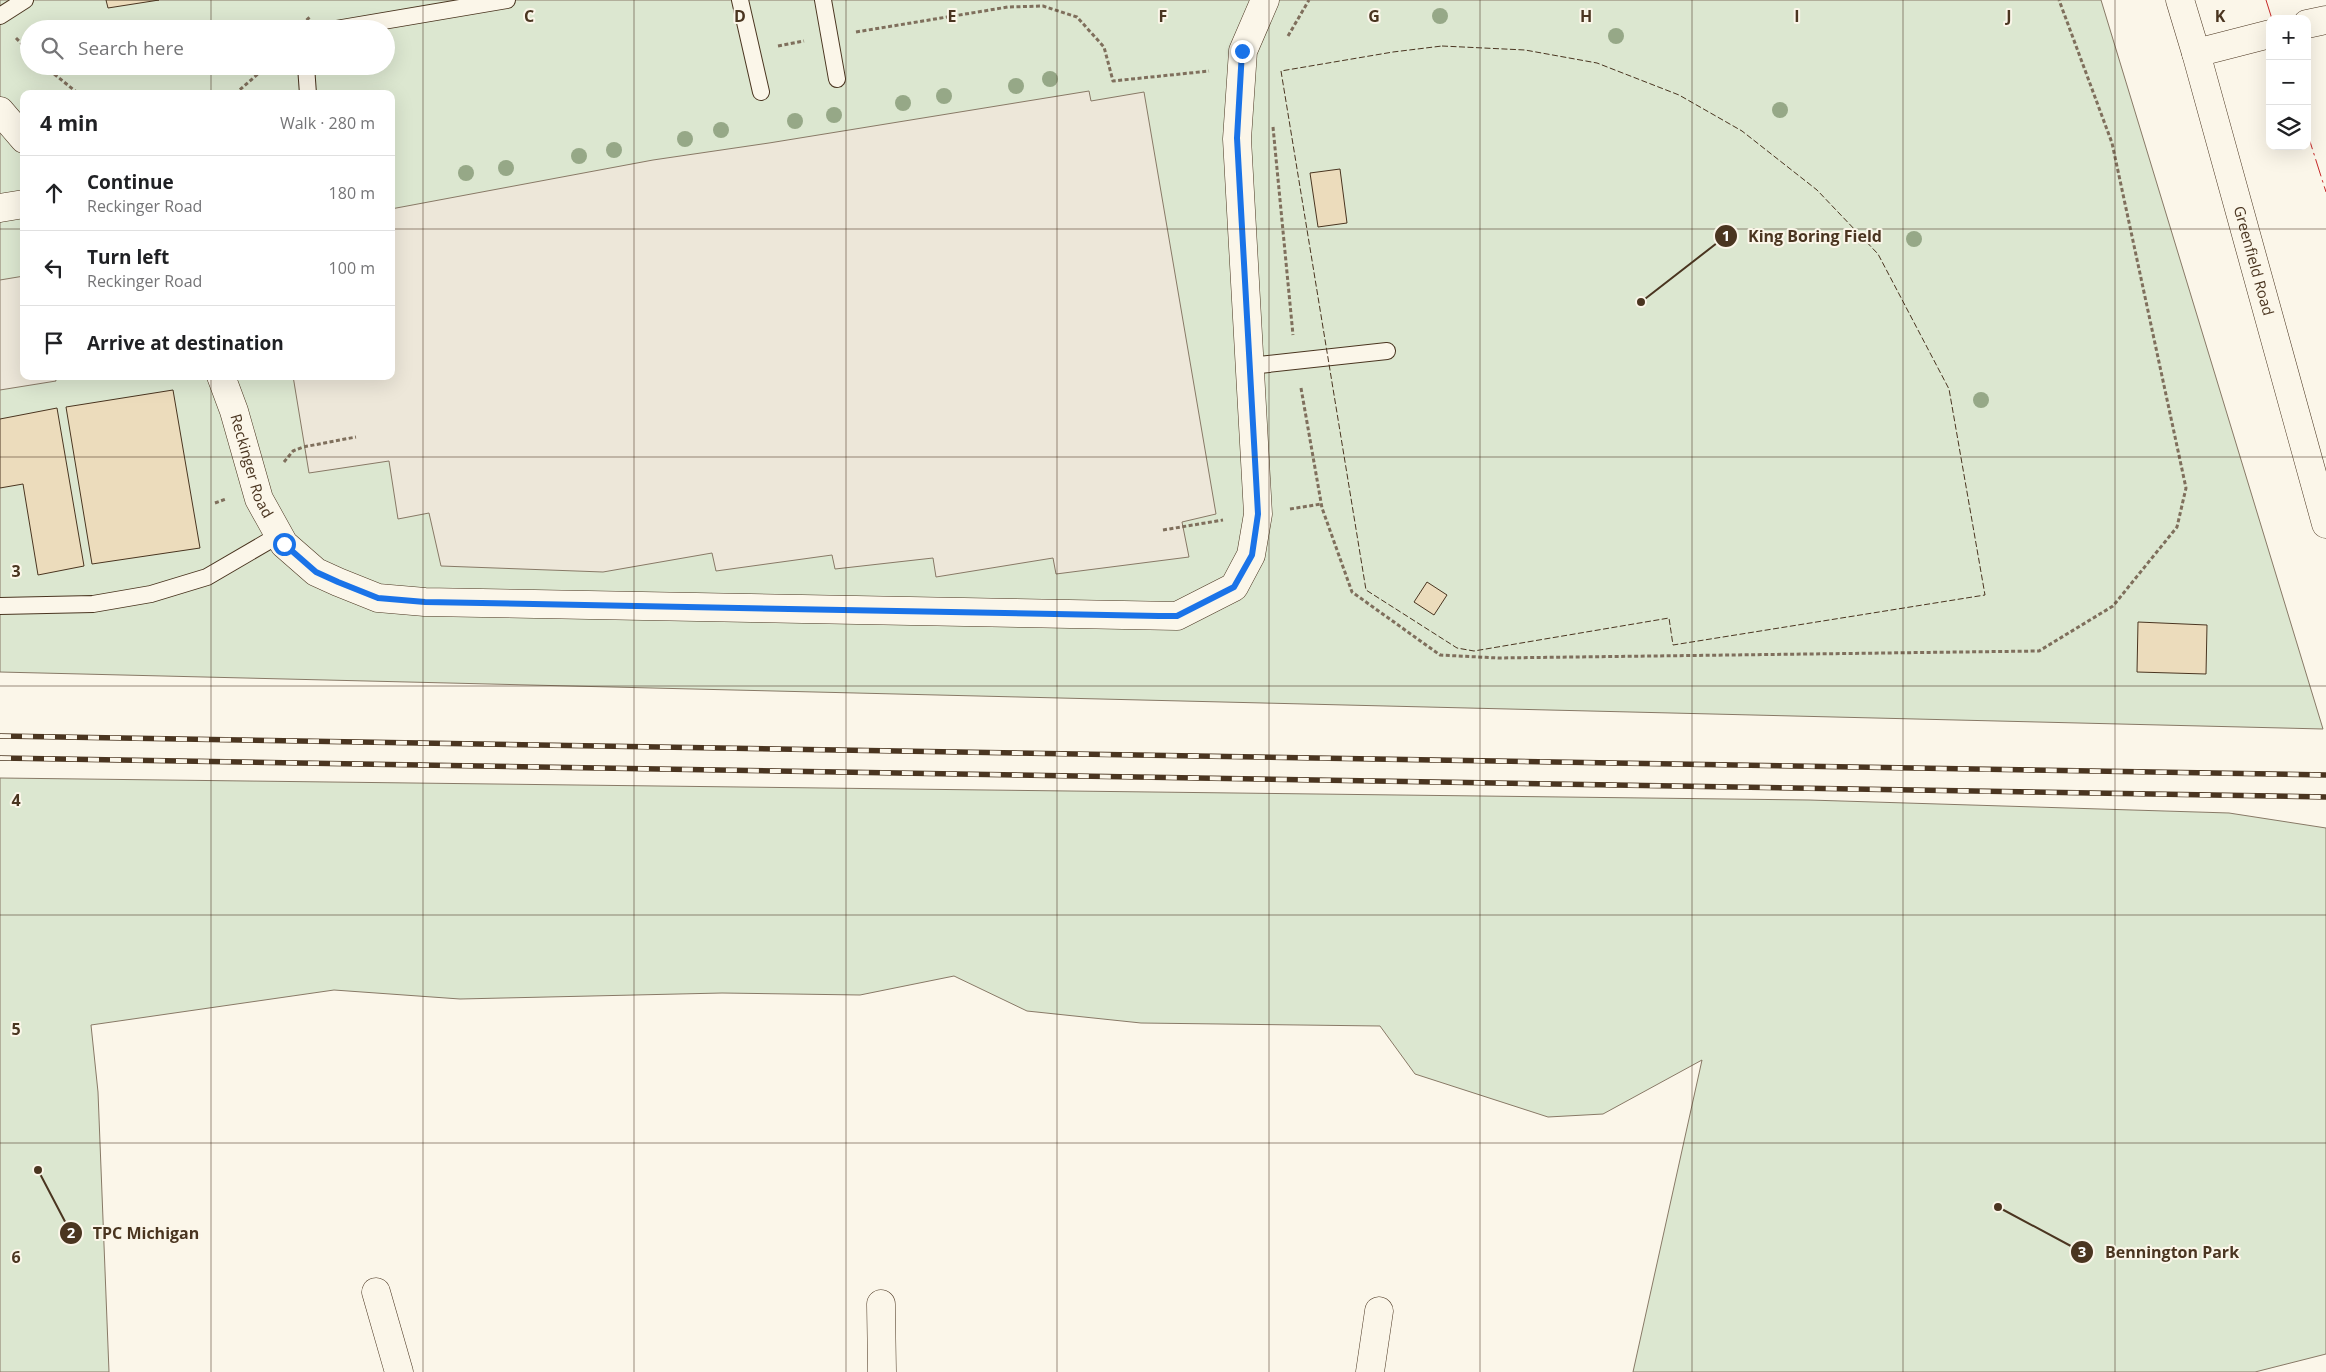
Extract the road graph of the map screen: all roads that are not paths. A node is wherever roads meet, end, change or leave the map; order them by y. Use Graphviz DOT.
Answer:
graph roads {
  1 [pos="26,0"];
  2 [pos="507,0"];
  3 [pos="740,0"];
  4 [pos="823,0"];
  5 [pos="1265,0"];
  6 [pos="2180,0"];
  7 [pos="0,16"];
  8 [pos="389,20"];
  9 [pos="2326,20"];
  10 [pos="2311,23"];
  11 [pos="2266,35"];
  12 [pos="2196,53"];
  13 [pos="307,75"];
  14 [pos="837,79"];
  15 [pos="308,90"];
  16 [pos="761,92"];
  17 [pos="0,111"];
  18 [pos="20,135"];
  19 [pos="20,205"];
  20 [pos="0,208"];
  21 [pos="1387,351"];
  22 [pos="1250,366"];
  23 [pos="222,380"];
  24 [pos="2326,524"];
  25 [pos="280,535"];
  26 [pos="0,606"];
  27 [pos="376,1292"];
  28 [pos="880,1304"];
  29 [pos="1379,1311"];
  30 [pos="399,1372"];
  31 [pos="882,1372"];
  32 [pos="1370,1372"];
  1 -- 7 [label="lane"];
  2 -- 8 [label="lane"];
  3 -- 16 [label="lane"];
  4 -- 14 [label="lane"];
  5 -- 22 [label="street, Reckinger Road"];
  6 -- 12 [label="street, Greenfield Road"];
  9 -- 10 [label="street"];
  11 -- 12 [label="street"];
  12 -- 24 [label="street, Greenfield Road"];
  13 -- 15 [label="lane"];
  17 -- 18 [label="street"];
  19 -- 20 [label="street"];
  21 -- 22 [label="lane"];
  22 -- 25 [label="street, Reckinger Road"];
  23 -- 25 [label="street, Reckinger Road"];
  25 -- 26 [label="lane"];
  27 -- 30 [label="street"];
  28 -- 31 [label="street"];
  29 -- 32 [label="street"];
}
